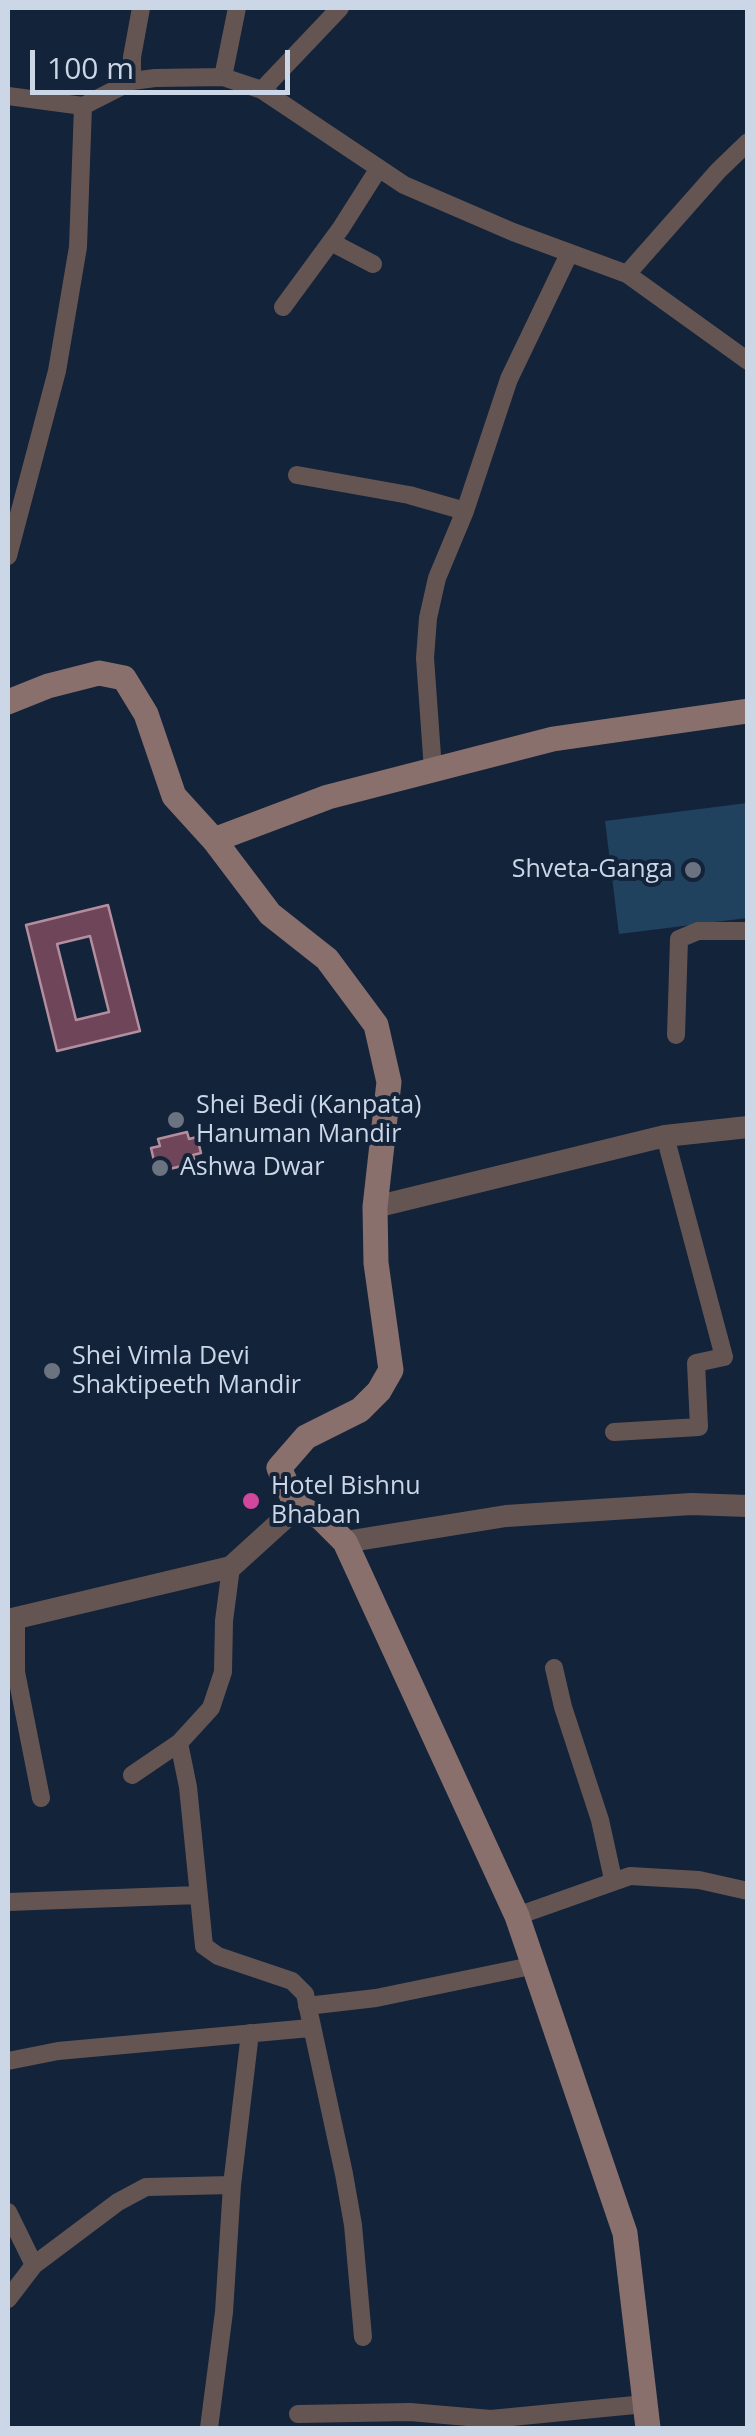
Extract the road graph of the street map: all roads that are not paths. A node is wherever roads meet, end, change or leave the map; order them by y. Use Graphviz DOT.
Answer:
graph roads {
  1 [pos="141,8"];
  2 [pos="237,8"];
  3 [pos="340,8"];
  4 [pos="223,77"];
  5 [pos="132,81"];
  6 [pos="262,90"];
  7 [pos="8,96"];
  8 [pos="83,106"];
  9 [pos="748,142"];
  10 [pos="379,168"];
  11 [pos="331,242"];
  12 [pos="569,254"];
  13 [pos="373,264"];
  14 [pos="627,274"];
  15 [pos="283,307"];
  16 [pos="748,361"];
  17 [pos="297,474"];
  18 [pos="464,511"];
  19 [pos="8,556"];
  20 [pos="8,702"];
  21 [pos="748,711"];
  22 [pos="433,770"];
  23 [pos="214,840"];
  24 [pos="748,930"];
  25 [pos="676,1035"];
  26 [pos="748,1127"];
  27 [pos="665,1136"];
  28 [pos="375,1207"];
  29 [pos="614,1432"];
  30 [pos="748,1506"];
  31 [pos="297,1507"];
  32 [pos="345,1542"];
  33 [pos="231,1567"];
  34 [pos="12,1619"];
  35 [pos="554,1668"];
  36 [pos="179,1744"];
  37 [pos="132,1775"];
  38 [pos="41,1798"];
  39 [pos="614,1880"];
  40 [pos="748,1890"];
  41 [pos="198,1895"];
  42 [pos="8,1902"];
  43 [pos="517,1916"];
  44 [pos="531,1966"];
  45 [pos="307,2006"];
  46 [pos="310,2028"];
  47 [pos="250,2033"];
  48 [pos="8,2060"];
  49 [pos="232,2185"];
  50 [pos="8,2212"];
  51 [pos="34,2265"];
  52 [pos="8,2298"];
  53 [pos="363,2337"];
  54 [pos="298,2414"];
  55 [pos="646,2416"];
  56 [pos="466,2423"];
  57 [pos="208,2428"];
  1 -- 5 [label="street"];
  2 -- 4 [label="street"];
  3 -- 6 [label="street"];
  4 -- 5 [label="street"];
  4 -- 6 [label="street"];
  5 -- 8 [label="street"];
  6 -- 10 [label="street"];
  7 -- 8 [label="street"];
  8 -- 19 [label="street"];
  9 -- 14 [label="street"];
  10 -- 11 [label="street"];
  10 -- 12 [label="street"];
  11 -- 13 [label="street"];
  11 -- 15 [label="street"];
  12 -- 14 [label="street"];
  12 -- 18 [label="street"];
  14 -- 16 [label="street"];
  17 -- 18 [label="street"];
  18 -- 22 [label="street"];
  20 -- 23 [label="main road"];
  21 -- 22 [label="main road"];
  22 -- 23 [label="main road"];
  23 -- 28 [label="main road"];
  24 -- 25 [label="street"];
  26 -- 27 [label="street"];
  27 -- 28 [label="street"];
  27 -- 29 [label="street"];
  28 -- 31 [label="main road"];
  30 -- 32 [label="street"];
  31 -- 32 [label="main road"];
  31 -- 33 [label="street"];
  32 -- 43 [label="main road"];
  33 -- 34 [label="street"];
  33 -- 36 [label="street"];
  34 -- 38 [label="street"];
  35 -- 39 [label="street"];
  36 -- 37 [label="street"];
  36 -- 41 [label="street"];
  39 -- 40 [label="street"];
  39 -- 43 [label="street"];
  41 -- 42 [label="street"];
  41 -- 45 [label="street"];
  43 -- 44 [label="main road"];
  44 -- 45 [label="street"];
  44 -- 55 [label="main road"];
  45 -- 46 [label="street"];
  46 -- 47 [label="street"];
  46 -- 53 [label="street"];
  47 -- 48 [label="street"];
  47 -- 49 [label="street"];
  49 -- 51 [label="street"];
  49 -- 57 [label="street"];
  50 -- 51 [label="street"];
  51 -- 52 [label="street"];
  54 -- 56 [label="street"];
  55 -- 56 [label="street"];
}
